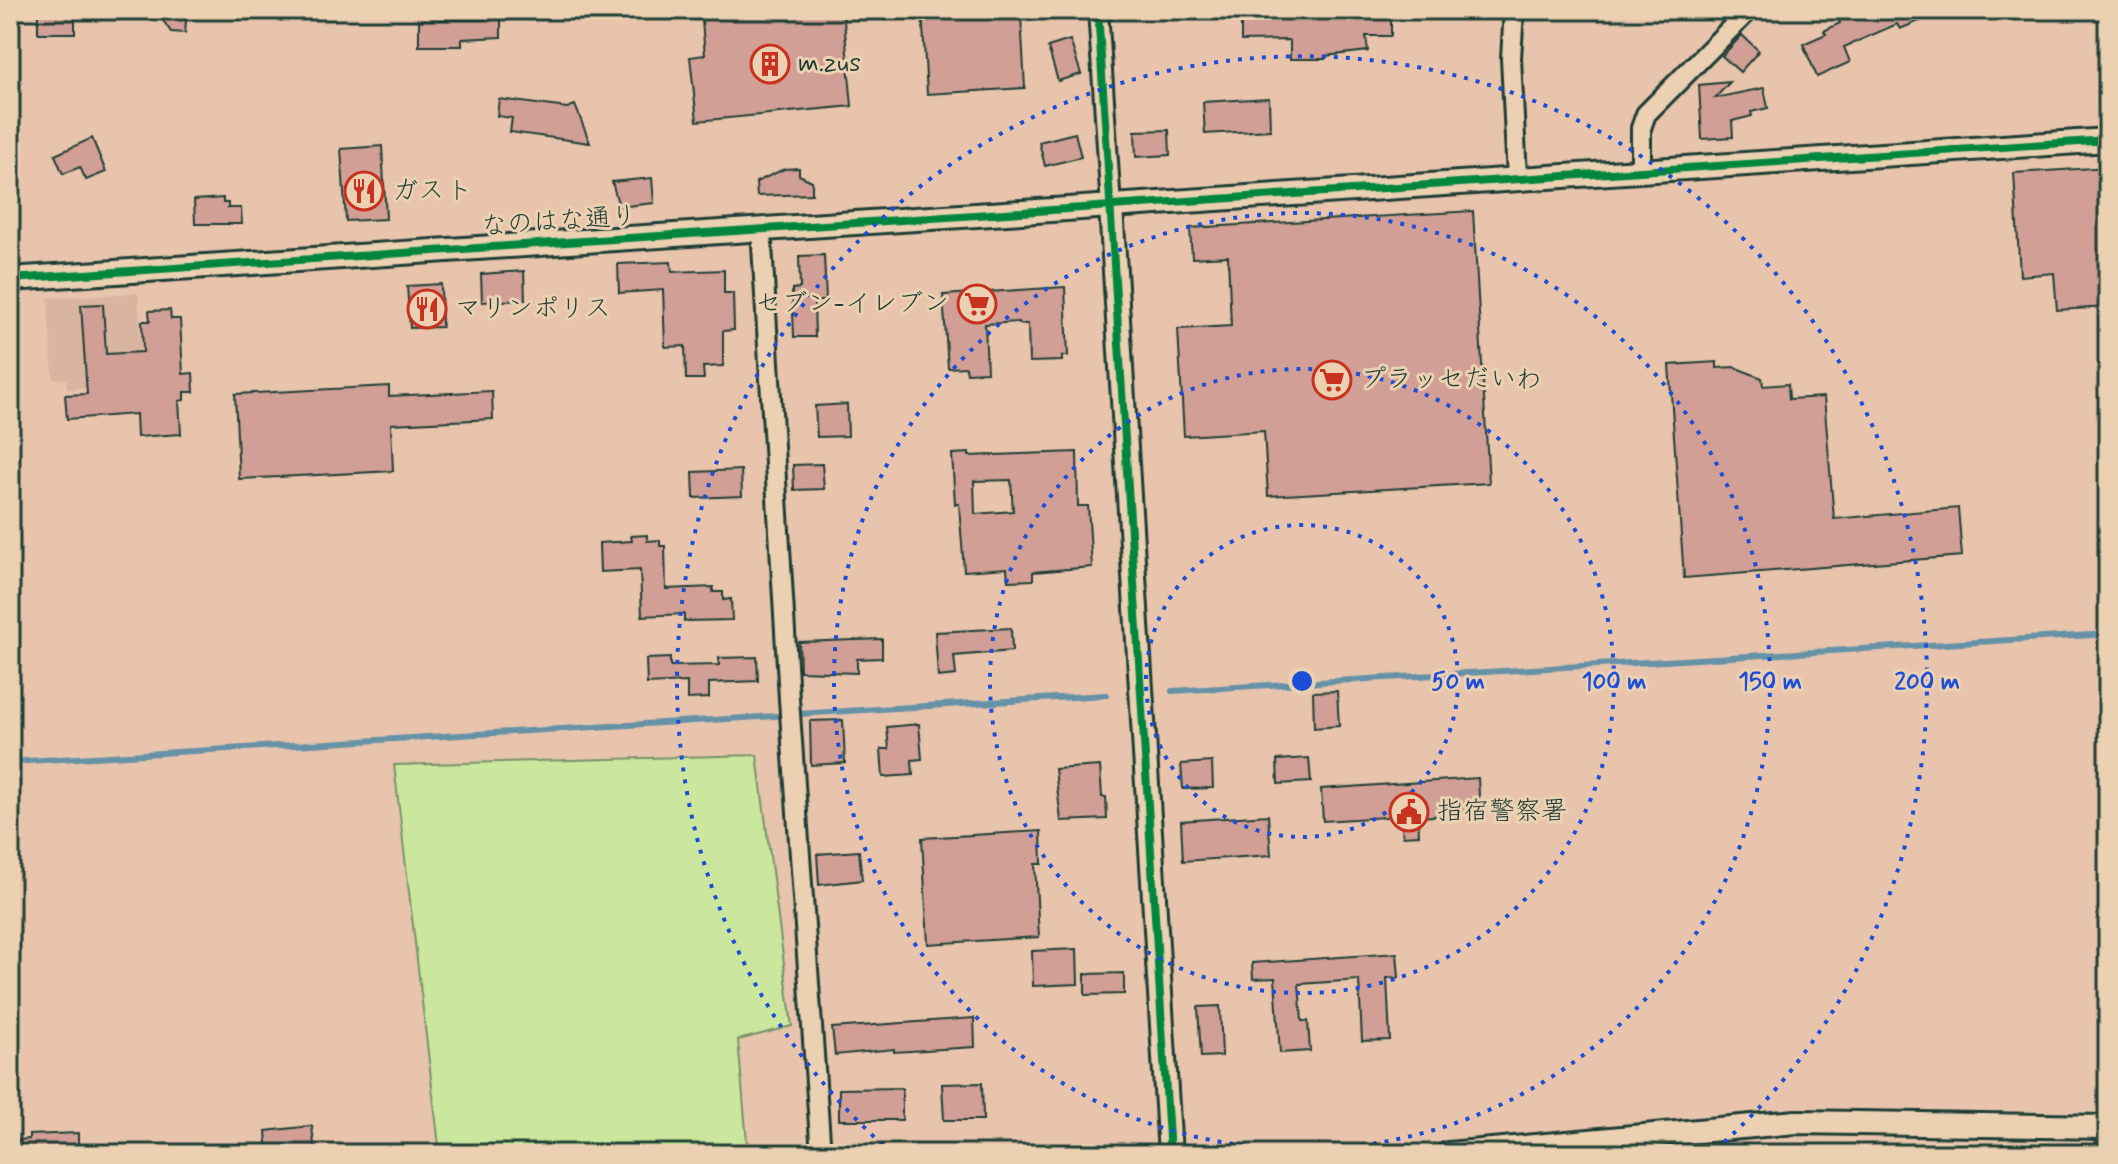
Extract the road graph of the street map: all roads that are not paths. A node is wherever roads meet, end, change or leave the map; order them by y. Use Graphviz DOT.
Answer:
graph roads {
  1 [pos="1098,10"];
  2 [pos="1514,10"];
  3 [pos="1749,10"];
  4 [pos="2108,140"];
  5 [pos="1641,170"];
  6 [pos="1517,178"];
  7 [pos="1111,207"];
  8 [pos="761,228"];
  9 [pos="10,279"];
  10 [pos="2107,1127"];
  11 [pos="821,1154"];
  12 [pos="1170,1154"];
  13 [pos="1448,1154"];
  14 [pos="2106,1154"];
  1 -- 7 [label="street"];
  2 -- 6 [label="street"];
  3 -- 5 [label="street"];
  4 -- 5 [label="street, なのはな通り"];
  5 -- 6 [label="street, なのはな通り"];
  6 -- 7 [label="street, なのはな通り"];
  7 -- 8 [label="street, なのはな通り"];
  7 -- 12 [label="street"];
  8 -- 9 [label="street, なのはな通り"];
  8 -- 11 [label="street"];
  10 -- 13 [label="street"];
  10 -- 14 [label="street"];
}
